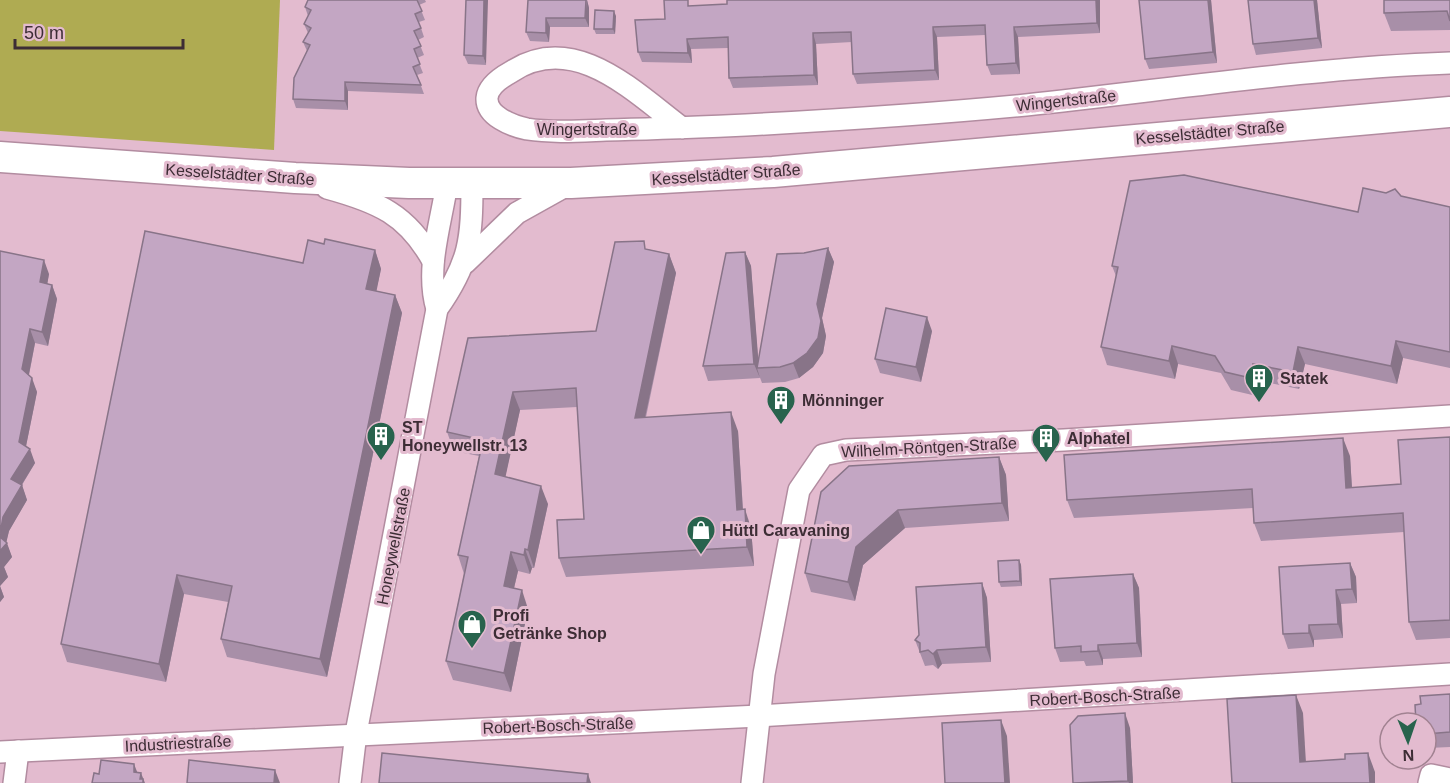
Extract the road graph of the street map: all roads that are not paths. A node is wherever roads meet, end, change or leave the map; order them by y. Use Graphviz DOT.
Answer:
graph roads {
  1 [pos="1450,63"];
  2 [pos="1450,112"];
  3 [pos="682,128"];
  4 [pos="0,157"];
  5 [pos="295,178"];
  6 [pos="460,183"];
  7 [pos="571,183"];
  8 [pos="433,261"];
  9 [pos="465,263"];
  10 [pos="437,309"];
  11 [pos="1450,416"];
  12 [pos="1450,674"];
  13 [pos="759,716"];
  14 [pos="356,733"];
  15 [pos="9,751"];
  16 [pos="1450,779"];
  17 [pos="14,783"];
  18 [pos="350,783"];
  19 [pos="752,783"];
  20 [pos="1430,783"];
  1 -- 3 [label="street, Wingertstraße"];
  2 -- 7 [label="main road, Kesselstädter Straße"];
  3 -- 3 [label="street, Wingertstraße"];
  4 -- 5 [label="main road, Kesselstädter Straße"];
  5 -- 6 [label="main road, Kesselstädter Straße"];
  5 -- 8 [label="street"];
  6 -- 7 [label="main road, Kesselstädter Straße"];
  6 -- 8 [label="street, Honeywellstraße"];
  6 -- 9 [label="street, Honeywellstraße"];
  7 -- 9 [label="street, Honeywellstraße"];
  8 -- 10 [label="street, Honeywellstraße"];
  9 -- 10 [label="street, Honeywellstraße"];
  10 -- 14 [label="street, Honeywellstraße"];
  11 -- 13 [label="street, Wilhelm-Röntgen-Straße"];
  12 -- 13 [label="street, Robert-Bosch-Straße"];
  13 -- 14 [label="street, Robert-Bosch-Straße"];
  13 -- 19 [label="street"];
  14 -- 15 [label="street, Industriestraße"];
  14 -- 18 [label="street, Honeywellstraße"];
  15 -- 17 [label="street"];
  16 -- 20 [label="street"];
}
